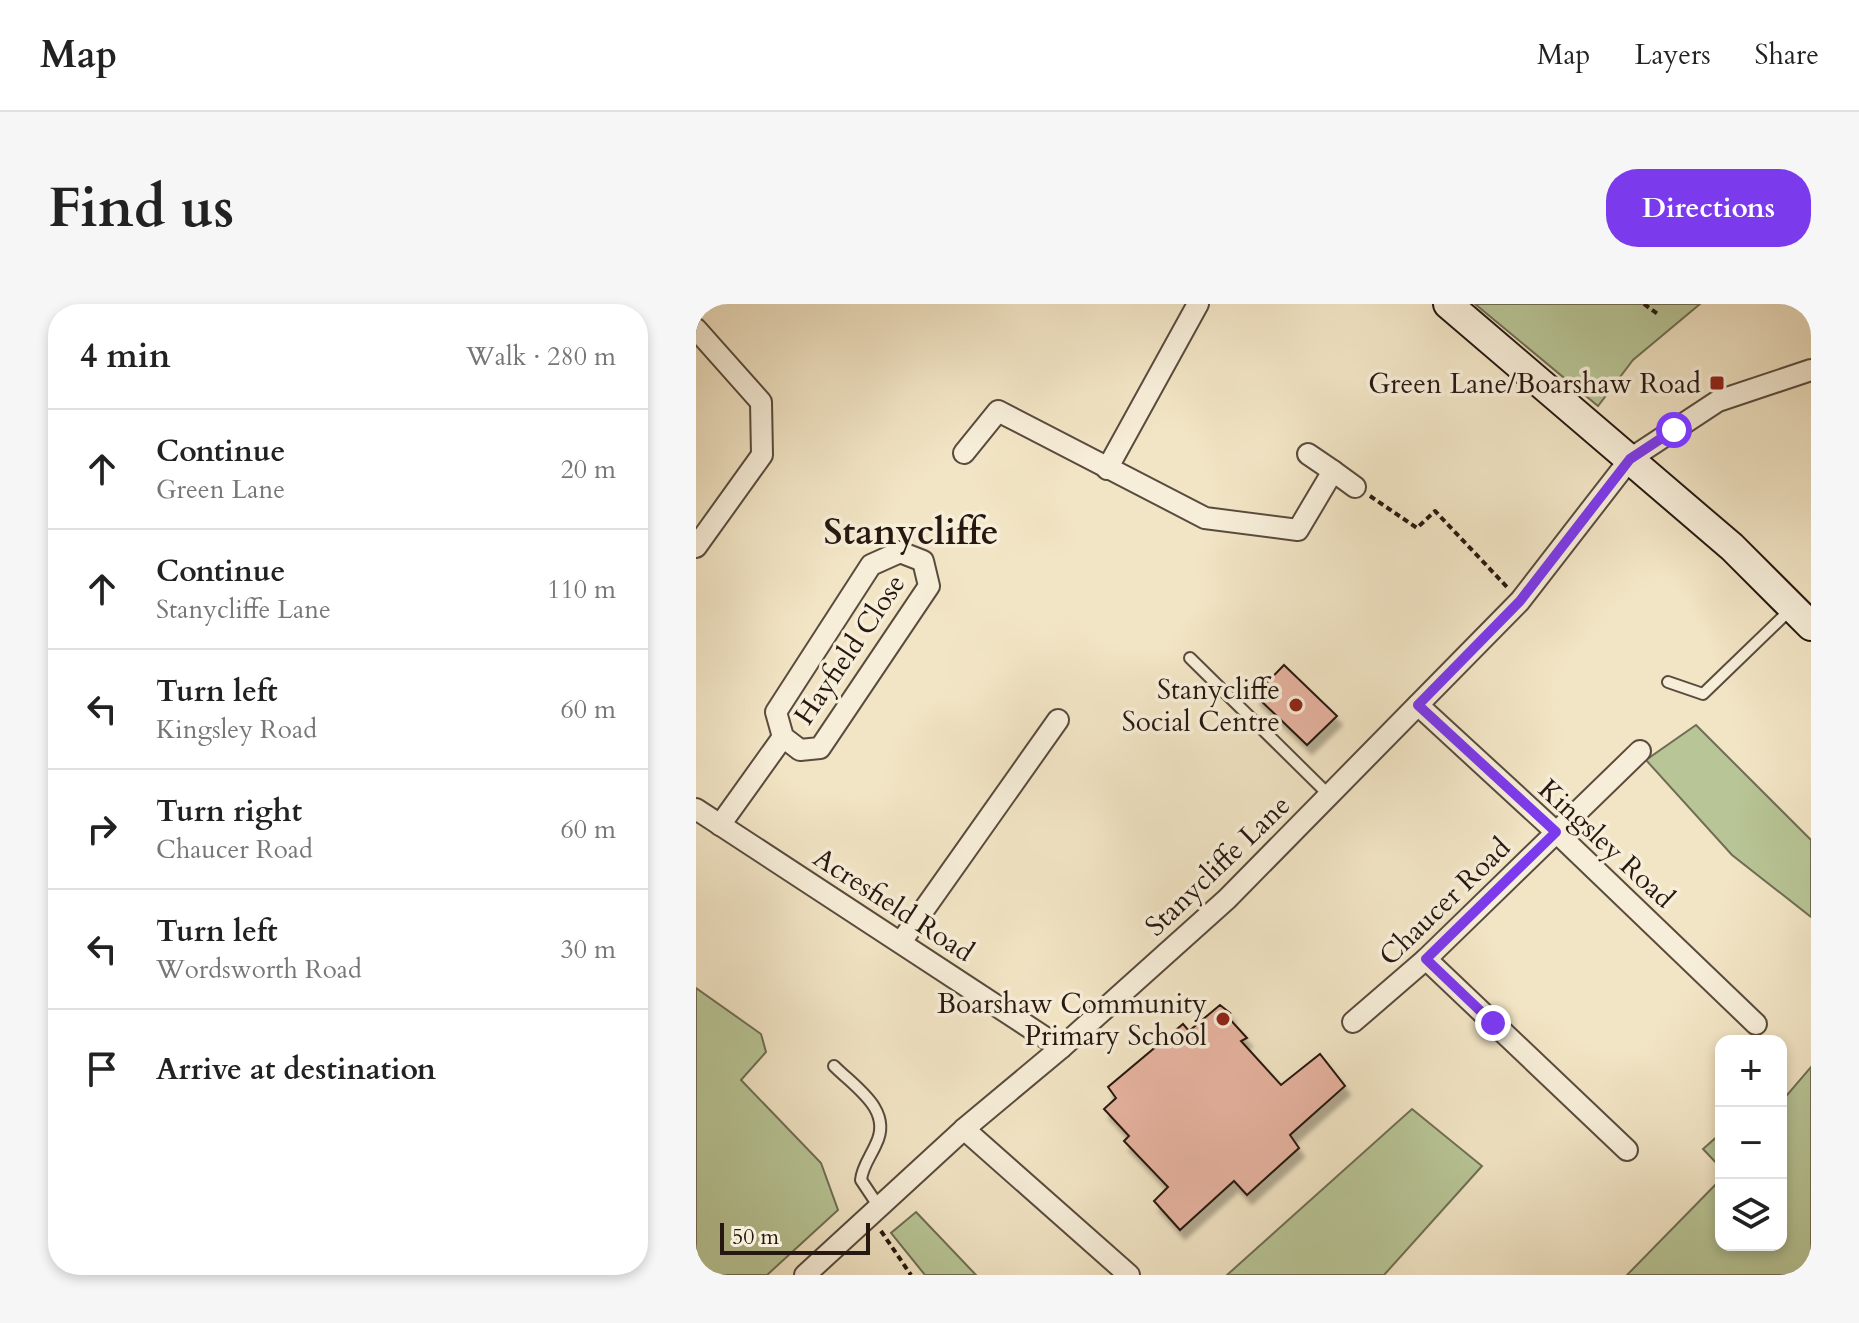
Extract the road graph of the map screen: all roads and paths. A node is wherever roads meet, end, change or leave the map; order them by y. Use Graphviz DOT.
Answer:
graph roads {
  1 [pos="1198,304"];
  2 [pos="1448,304"];
  3 [pos="1644,304"];
  4 [pos="1659,315"];
  5 [pos="696,329"];
  6 [pos="1811,370"];
  7 [pos="964,453"];
  8 [pos="1308,454"];
  9 [pos="1630,459"];
  10 [pos="1107,469"];
  11 [pos="1333,471"];
  12 [pos="1355,487"];
  13 [pos="696,547"];
  14 [pos="1520,601"];
  15 [pos="1802,617"];
  16 [pos="1190,658"];
  17 [pos="1668,682"];
  18 [pos="1418,705"];
  19 [pos="1061,722"];
  20 [pos="783,737"];
  21 [pos="1640,751"];
  22 [pos="1329,795"];
  23 [pos="696,809"];
  24 [pos="720,825"];
  25 [pos="1556,832"];
  26 [pos="901,942"];
  27 [pos="1426,959"];
  28 [pos="1353,1022"];
  29 [pos="1756,1024"];
  30 [pos="1061,1048"];
  31 [pos="834,1066"];
  32 [pos="964,1129"];
  33 [pos="1627,1150"];
  34 [pos="875,1211"];
  35 [pos="805,1275"];
  36 [pos="911,1275"];
  37 [pos="1129,1275"];
  1 -- 10 [label="street"];
  2 -- 9 [label="street"];
  3 -- 4 [label="path"];
  5 -- 13 [label="street"];
  6 -- 9 [label="street, Stanycliffe Lane"];
  7 -- 10 [label="street"];
  8 -- 11 [label="street"];
  9 -- 14 [label="street, Stanycliffe Lane"];
  9 -- 15 [label="street"];
  10 -- 11 [label="street"];
  11 -- 12 [label="street"];
  12 -- 14 [label="path"];
  14 -- 18 [label="street, Stanycliffe Lane"];
  15 -- 17 [label="lane"];
  16 -- 22 [label="lane"];
  18 -- 22 [label="street, Stanycliffe Lane"];
  18 -- 25 [label="street, Kingsley Road"];
  19 -- 26 [label="street"];
  20 -- 20 [label="street, Hayfield Close"];
  20 -- 24 [label="street, Hayfield Close"];
  21 -- 25 [label="street, Chaucer Road"];
  22 -- 30 [label="street, Stanycliffe Lane"];
  23 -- 24 [label="street, Acresfield Road"];
  24 -- 26 [label="street, Acresfield Road"];
  25 -- 27 [label="street, Chaucer Road"];
  25 -- 29 [label="street, Kingsley Road"];
  26 -- 30 [label="street, Acresfield Road"];
  27 -- 28 [label="street, Chaucer Road"];
  27 -- 33 [label="street"];
  30 -- 32 [label="street, Stanycliffe Lane"];
  31 -- 34 [label="lane"];
  32 -- 34 [label="street, Stanycliffe Lane"];
  32 -- 37 [label="street"];
  34 -- 35 [label="street, Stanycliffe Lane"];
  34 -- 36 [label="path"];
}
